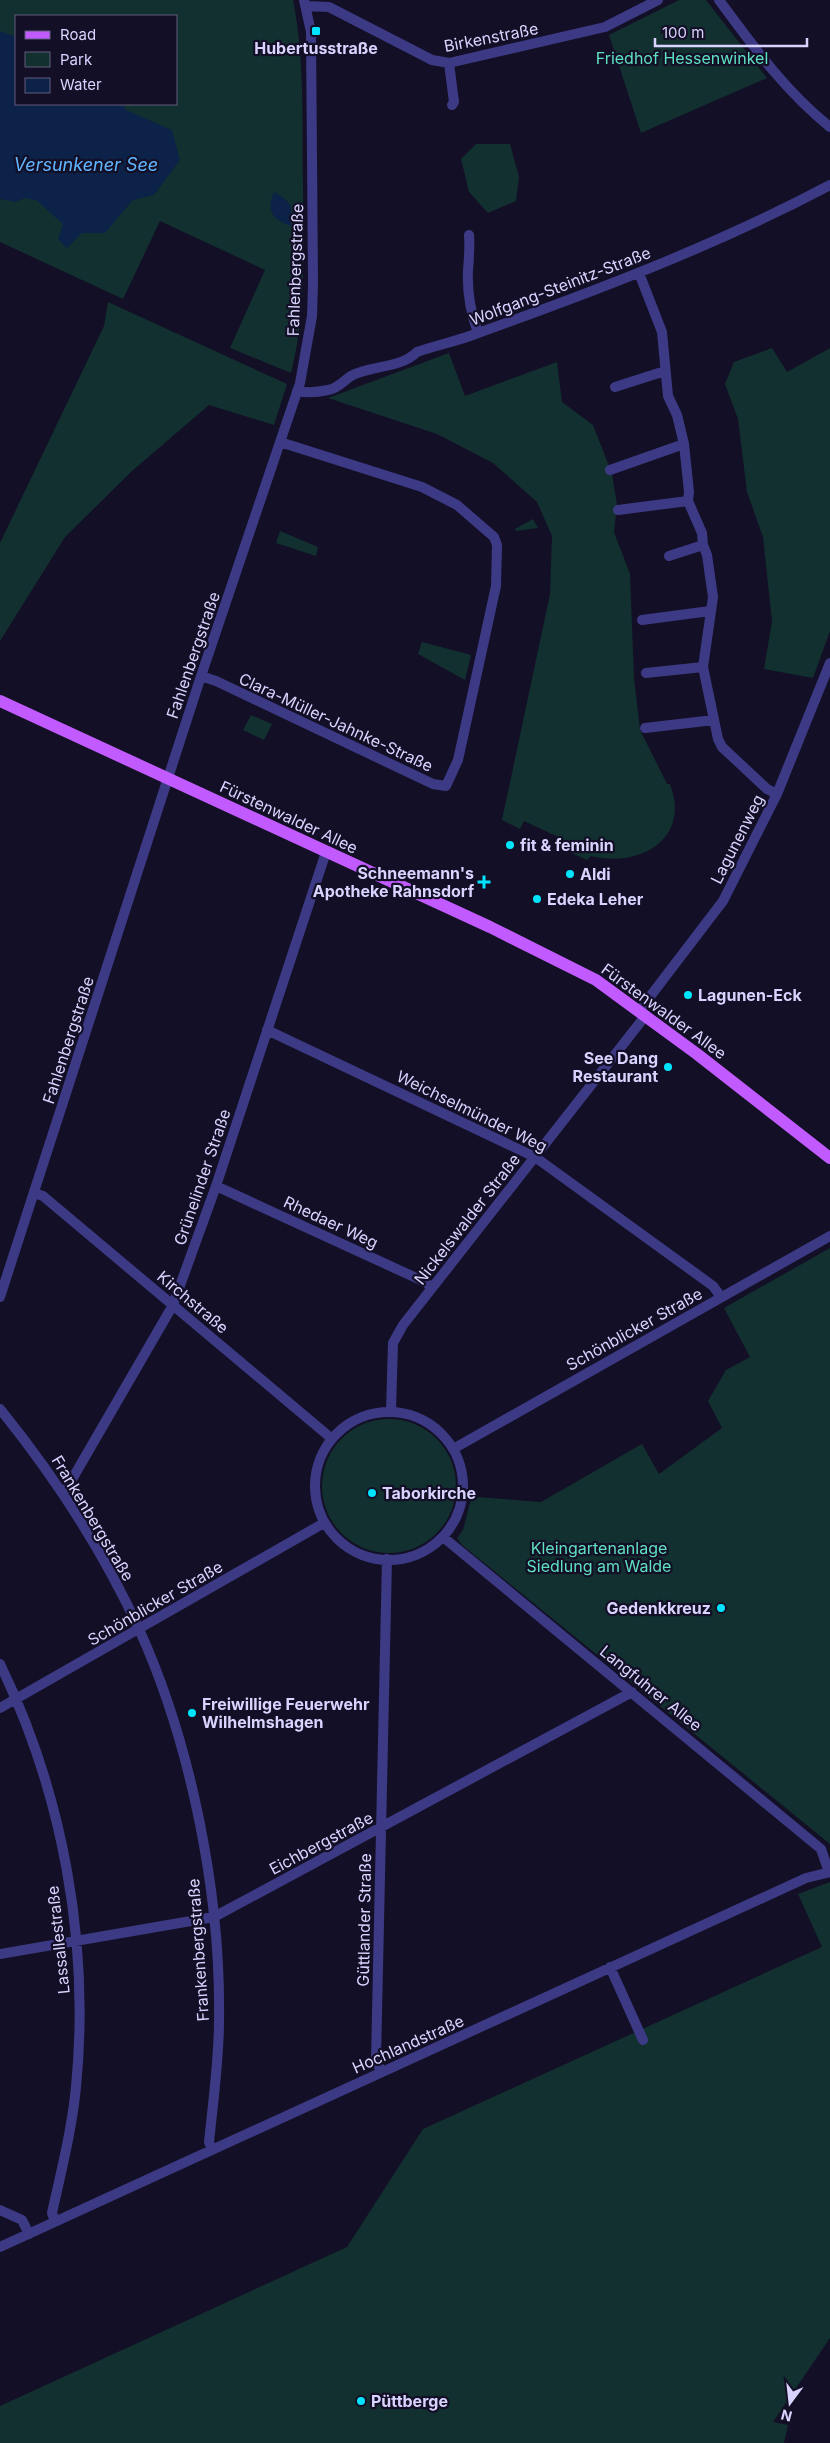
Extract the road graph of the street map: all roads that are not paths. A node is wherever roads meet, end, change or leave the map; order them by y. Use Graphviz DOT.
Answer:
graph roads {
  1 [pos="658,0"];
  2 [pos="719,0"];
  3 [pos="305,3"];
  4 [pos="449,63"];
  5 [pos="452,105"];
  6 [pos="830,127"];
  7 [pos="830,186"];
  8 [pos="469,235"];
  9 [pos="639,273"];
  10 [pos="478,334"];
  11 [pos="665,371"];
  12 [pos="616,387"];
  13 [pos="297,391"];
  14 [pos="280,442"];
  15 [pos="684,444"];
  16 [pos="610,470"];
  17 [pos="688,501"];
  18 [pos="618,510"];
  19 [pos="702,545"];
  20 [pos="669,556"];
  21 [pos="710,611"];
  22 [pos="642,620"];
  23 [pos="830,663"];
  24 [pos="702,667"];
  25 [pos="646,673"];
  26 [pos="201,676"];
  27 [pos="0,701"];
  28 [pos="714,720"];
  29 [pos="645,728"];
  30 [pos="168,779"];
  31 [pos="777,794"];
  32 [pos="326,852"];
  33 [pos="642,1013"];
  34 [pos="267,1030"];
  35 [pos="535,1157"];
  36 [pos="830,1158"];
  37 [pos="216,1186"];
  38 [pos="34,1193"];
  39 [pos="830,1236"];
  40 [pos="432,1288"];
  41 [pos="0,1297"];
  42 [pos="721,1297"];
  43 [pos="173,1305"];
  44 [pos="0,1409"];
  45 [pos="390,1411"];
  46 [pos="331,1438"];
  47 [pos="453,1449"];
  48 [pos="62,1491"];
  49 [pos="324,1523"];
  50 [pos="444,1537"];
  51 [pos="388,1559"];
  52 [pos="139,1629"];
  53 [pos="0,1664"];
  54 [pos="632,1692"];
  55 [pos="16,1699"];
  56 [pos="0,1708"];
  57 [pos="381,1828"];
  58 [pos="830,1872"];
  59 [pos="214,1917"];
  60 [pos="76,1941"];
  61 [pos="0,1954"];
  62 [pos="610,1967"];
  63 [pos="643,2040"];
  64 [pos="381,2072"];
  65 [pos="212,2150"];
  66 [pos="0,2210"];
  67 [pos="56,2221"];
  68 [pos="29,2234"];
  69 [pos="0,2247"];
  1 -- 4 [label="street, Birkenstraße"];
  2 -- 6 [label="street"];
  3 -- 4 [label="street, Birkenstraße"];
  3 -- 13 [label="street, Fahlenbergstraße"];
  4 -- 5 [label="street"];
  7 -- 9 [label="street, Wolfgang-Steinitz-Straße"];
  8 -- 10 [label="street"];
  9 -- 10 [label="street, Wolfgang-Steinitz-Straße"];
  9 -- 11 [label="street"];
  10 -- 13 [label="street, Wolfgang-Steinitz-Straße"];
  11 -- 12 [label="street"];
  11 -- 15 [label="street"];
  13 -- 14 [label="street, Fahlenbergstraße"];
  14 -- 26 [label="street, Fahlenbergstraße"];
  14 -- 26 [label="street, Clara-Müller-Jahnke-Straße"];
  15 -- 16 [label="street"];
  15 -- 17 [label="street"];
  17 -- 18 [label="street"];
  17 -- 19 [label="street"];
  19 -- 20 [label="street"];
  19 -- 21 [label="street"];
  21 -- 22 [label="street"];
  21 -- 24 [label="street"];
  23 -- 31 [label="street, Lagunenweg"];
  24 -- 25 [label="street"];
  24 -- 28 [label="street"];
  26 -- 30 [label="street, Fahlenbergstraße"];
  27 -- 30 [label="main road, Fürstenwalder Allee"];
  28 -- 29 [label="street"];
  28 -- 31 [label="street"];
  30 -- 32 [label="main road, Fürstenwalder Allee"];
  30 -- 38 [label="street, Fahlenbergstraße"];
  31 -- 33 [label="street, Lagunenweg"];
  32 -- 33 [label="main road, Fürstenwalder Allee"];
  32 -- 34 [label="street, Grünelinder Straße"];
  33 -- 35 [label="street, Nickelswalder Straße"];
  33 -- 36 [label="main road, Fürstenwalder Allee"];
  34 -- 35 [label="street, Weichselmünder Weg"];
  34 -- 37 [label="street, Grünelinder Straße"];
  35 -- 40 [label="street, Nickelswalder Straße"];
  35 -- 42 [label="street, Weichselmünder Weg"];
  37 -- 40 [label="street, Rhedaer Weg"];
  37 -- 43 [label="street, Grünelinder Straße"];
  38 -- 41 [label="street, Fahlenbergstraße"];
  38 -- 43 [label="street, Kirchstraße"];
  39 -- 42 [label="street, Schönblicker Straße"];
  40 -- 45 [label="street, Nickelswalder Straße"];
  42 -- 47 [label="street, Schönblicker Straße"];
  43 -- 46 [label="street, Kirchstraße"];
  43 -- 48 [label="street, Grünelinder Straße"];
  44 -- 48 [label="street, Frankenbergstraße"];
  45 -- 46 [label="street"];
  45 -- 47 [label="street"];
  46 -- 49 [label="street"];
  47 -- 50 [label="street"];
  48 -- 52 [label="street, Frankenbergstraße"];
  49 -- 51 [label="street"];
  49 -- 52 [label="street, Schönblicker Straße"];
  50 -- 51 [label="street"];
  50 -- 54 [label="street, Langfuhrer Allee"];
  51 -- 57 [label="street, Güttlander Straße"];
  52 -- 55 [label="street, Schönblicker Straße"];
  52 -- 59 [label="street, Frankenbergstraße"];
  53 -- 55 [label="street, Lassallestraße"];
  54 -- 57 [label="street, Eichbergstraße"];
  54 -- 58 [label="street, Langfuhrer Allee"];
  55 -- 56 [label="street, Schönblicker Straße"];
  55 -- 60 [label="street, Lassallestraße"];
  57 -- 59 [label="street, Eichbergstraße"];
  57 -- 64 [label="street, Güttlander Straße"];
  58 -- 62 [label="street, Hochlandstraße"];
  59 -- 60 [label="street, Eichbergstraße"];
  59 -- 65 [label="street, Frankenbergstraße"];
  60 -- 61 [label="street, Eichbergstraße"];
  60 -- 67 [label="street, Lassallestraße"];
  62 -- 63 [label="street"];
  62 -- 64 [label="street, Hochlandstraße"];
  64 -- 65 [label="street, Hochlandstraße"];
  65 -- 67 [label="street, Hochlandstraße"];
  66 -- 68 [label="street"];
  67 -- 68 [label="street, Hochlandstraße"];
  68 -- 69 [label="street, Hochlandstraße"];
}
